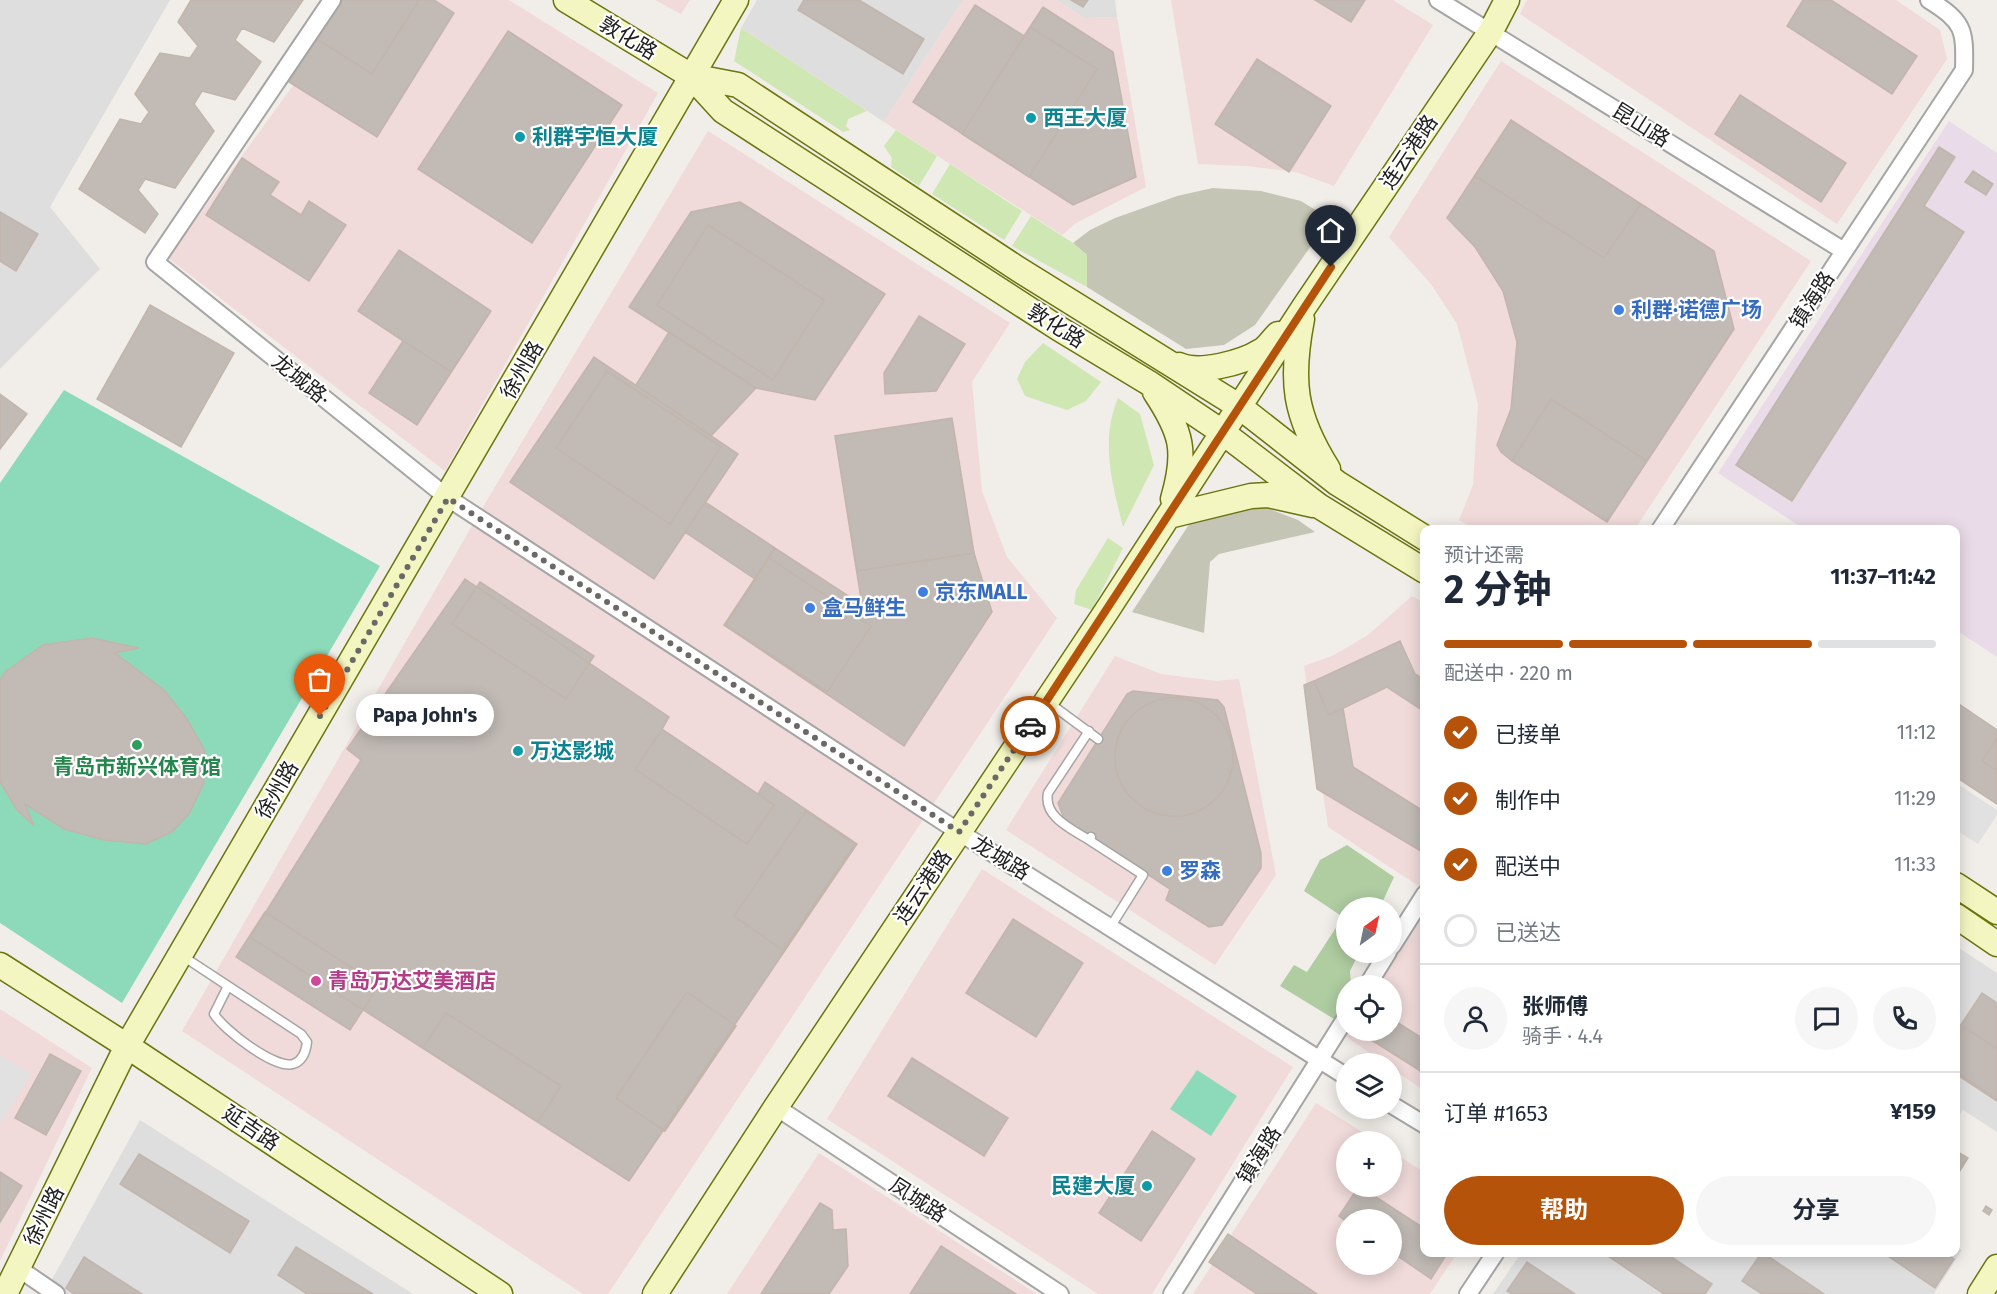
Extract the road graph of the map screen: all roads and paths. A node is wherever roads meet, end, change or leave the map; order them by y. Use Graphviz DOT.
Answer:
graph roads {
  1 [pos="332,0"];
  2 [pos="566,0"];
  3 [pos="736,0"];
  4 [pos="1438,0"];
  5 [pos="1508,0"];
  6 [pos="1929,0"];
  7 [pos="1491,31"];
  8 [pos="691,76"];
  9 [pos="1845,251"];
  10 [pos="1304,307"];
  11 [pos="1169,361"];
  12 [pos="1149,383"];
  13 [pos="1240,407"];
  14 [pos="1222,432"];
  15 [pos="1337,483"];
  16 [pos="448,498"];
  17 [pos="1319,506"];
  18 [pos="1169,516"];
  19 [pos="1663,525"];
  20 [pos="1420,535"];
  21 [pos="1420,568"];
  22 [pos="1047,702"];
  23 [pos="1089,731"];
  24 [pos="1098,738"];
  25 [pos="959,832"];
  26 [pos="1960,888"];
  27 [pos="1420,902"];
  28 [pos="1997,912"];
  29 [pos="1960,919"];
  30 [pos="1110,926"];
  31 [pos="1402,930"];
  32 [pos="1997,944"];
  33 [pos="180,955"];
  34 [pos="0,965"];
  35 [pos="228,986"];
  36 [pos="1336,1032"];
  37 [pos="127,1046"];
  38 [pos="1318,1059"];
  39 [pos="1336,1070"];
  40 [pos="776,1107"];
  41 [pos="1402,1111"];
  42 [pos="1420,1122"];
  43 [pos="1493,1257"];
  44 [pos="18,1268"];
  45 [pos="1997,1268"];
  46 [pos="5,1294"];
  47 [pos="56,1294"];
  48 [pos="500,1294"];
  49 [pos="655,1294"];
  50 [pos="1060,1294"];
  51 [pos="1172,1294"];
  52 [pos="1468,1294"];
  53 [pos="1980,1294"];
  1 -- 16 [label="street, 龙城路·"];
  2 -- 8 [label="main road, 敦化路"];
  3 -- 8 [label="main road, 徐州路"];
  4 -- 7 [label="street, 昆山路"];
  5 -- 7 [label="main road, 连云港路"];
  6 -- 9 [label="street, 镇海路"];
  7 -- 9 [label="street, 昆山路"];
  7 -- 10 [label="main road, 连云港路"];
  8 -- 11 [label="main road, 敦化路"];
  8 -- 12 [label="main road, 敦化路"];
  8 -- 16 [label="main road, 徐州路"];
  9 -- 19 [label="street, 镇海路"];
  10 -- 11 [label="main road"];
  10 -- 13 [label="main road, 连云港路"];
  10 -- 15 [label="main road"];
  11 -- 13 [label="main road, 敦化路"];
  12 -- 14 [label="main road, 敦化路"];
  12 -- 18 [label="main road"];
  13 -- 14 [label="main road, 连云港路"];
  13 -- 15 [label="main road, 敦化路"];
  14 -- 17 [label="main road, 敦化路"];
  14 -- 18 [label="main road, 连云港路"];
  15 -- 20 [label="main road, 敦化路"];
  16 -- 25 [label="street, 龙城路"];
  16 -- 33 [label="main road, 徐州路"];
  17 -- 18 [label="main road"];
  17 -- 21 [label="main road, 敦化路"];
  18 -- 22 [label="main road, 连云港路"];
  22 -- 23 [label="lane"];
  22 -- 25 [label="main road, 连云港路"];
  23 -- 24 [label="lane"];
  23 -- 30 [label="lane"];
  25 -- 30 [label="street, 龙城路"];
  25 -- 40 [label="main road, 连云港路"];
  26 -- 28 [label="main road"];
  27 -- 31 [label="street"];
  29 -- 32 [label="main road"];
  30 -- 38 [label="street, 龙城路"];
  33 -- 35 [label="lane"];
  33 -- 37 [label="main road, 徐州路"];
  34 -- 37 [label="main road, 延吉路"];
  35 -- 35 [label="lane"];
  36 -- 38 [label="street, 镇海路"];
  37 -- 44 [label="main road, 徐州路"];
  37 -- 48 [label="main road, 延吉路"];
  38 -- 39 [label="street, 龙城路"];
  38 -- 51 [label="street, 镇海路"];
  40 -- 49 [label="main road, 连云港路"];
  40 -- 50 [label="street, 凤城路"];
  41 -- 42 [label="street"];
  43 -- 52 [label="street"];
  44 -- 46 [label="main road, 徐州路"];
  44 -- 47 [label="street"];
  45 -- 53 [label="main road"];
}
